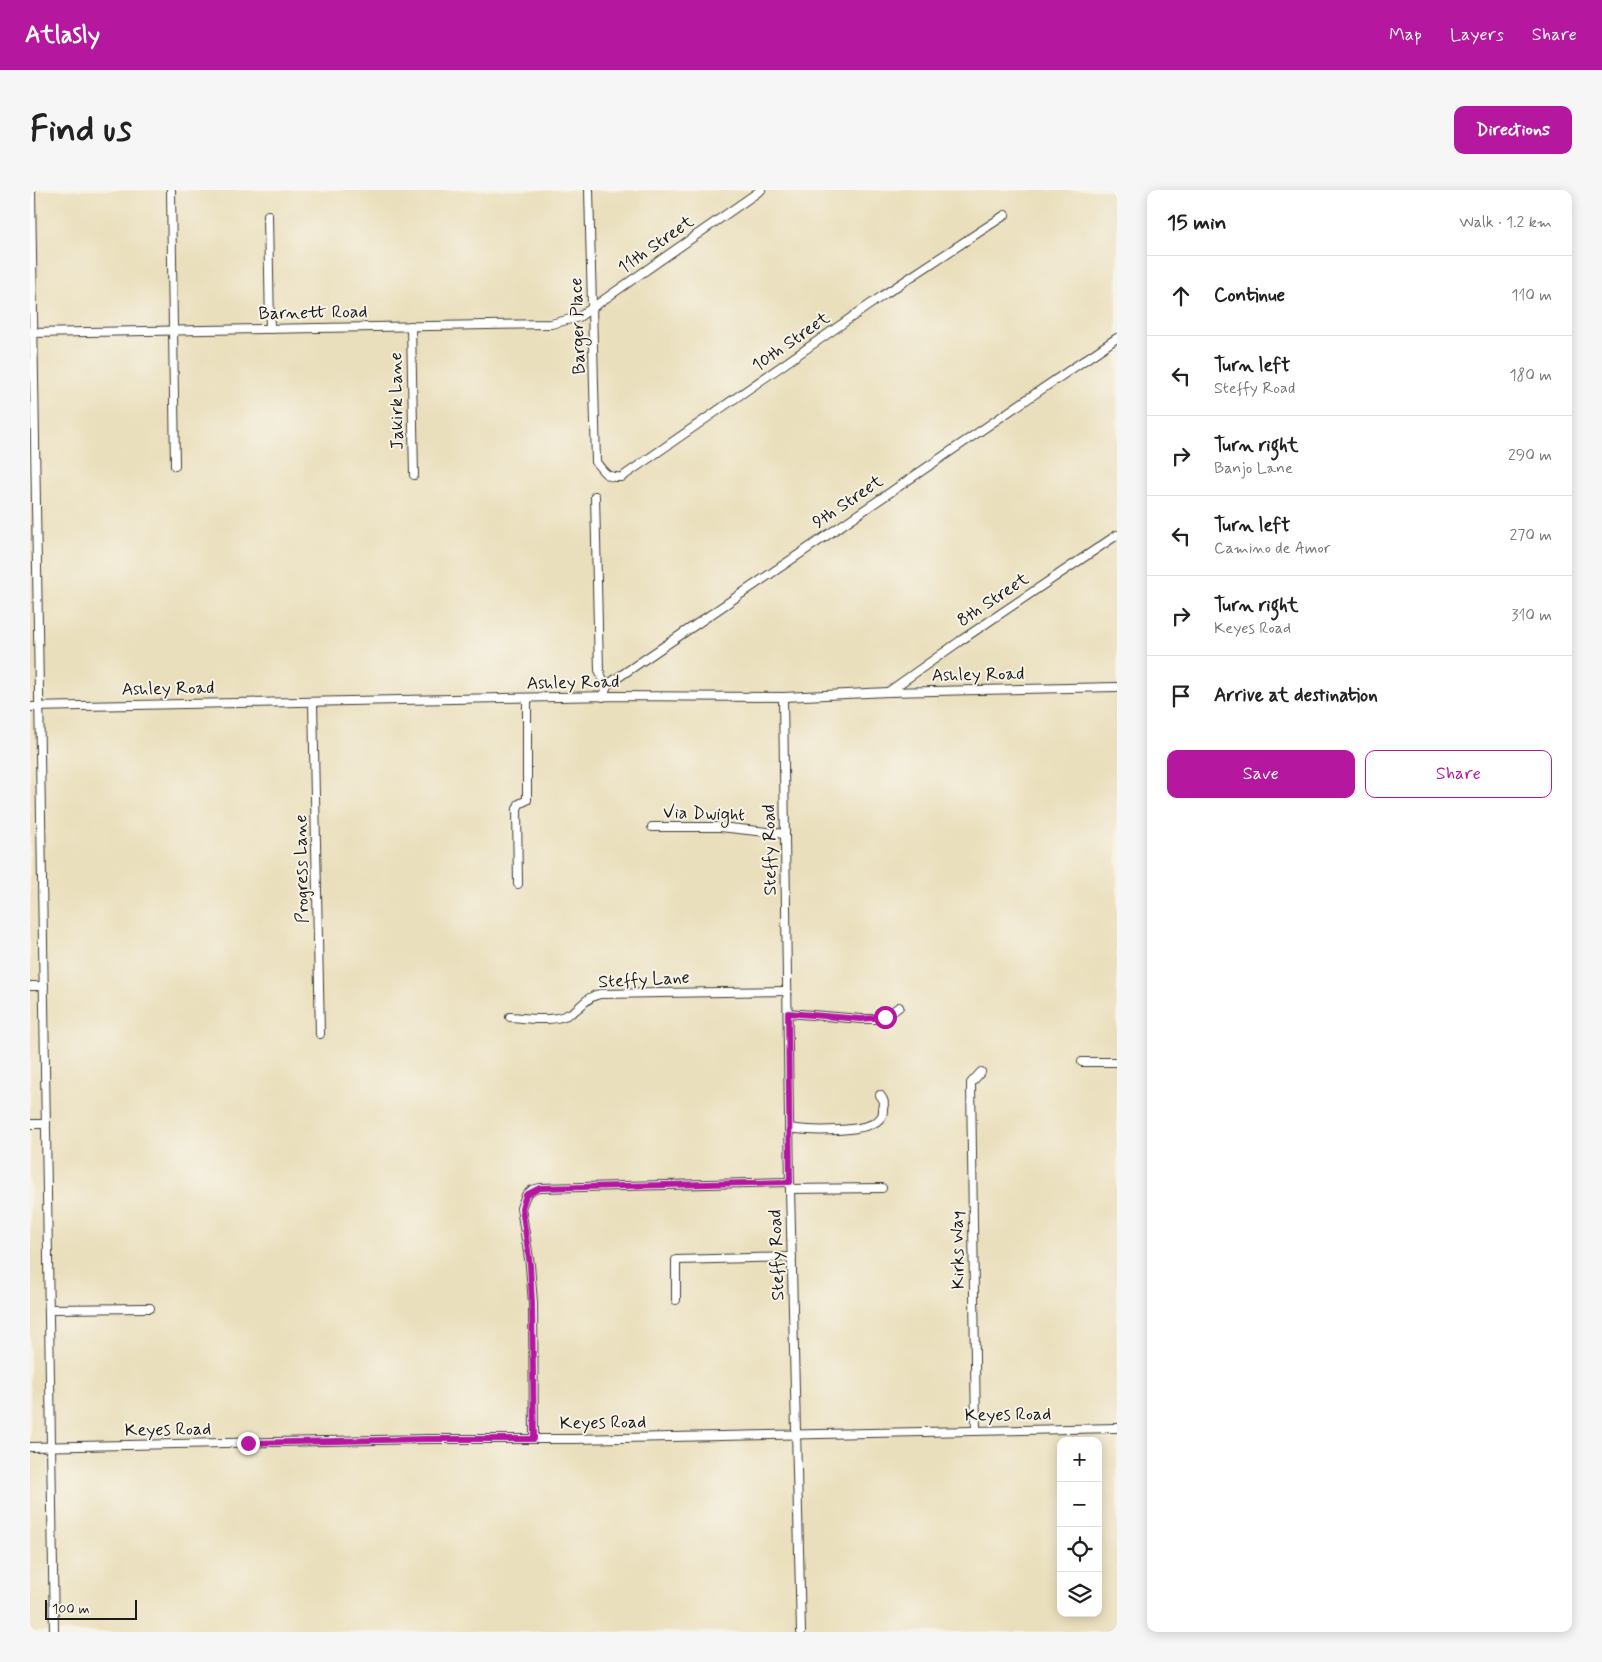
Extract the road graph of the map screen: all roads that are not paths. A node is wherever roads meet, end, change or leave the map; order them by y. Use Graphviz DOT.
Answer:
graph roads {
  1 [pos="31,190"];
  2 [pos="172,190"];
  3 [pos="589,190"];
  4 [pos="761,190"];
  5 [pos="268,215"];
  6 [pos="1005,215"];
  7 [pos="593,307"];
  8 [pos="411,326"];
  9 [pos="270,329"];
  10 [pos="174,330"];
  11 [pos="32,333"];
  12 [pos="1117,338"];
  13 [pos="596,462"];
  14 [pos="175,466"];
  15 [pos="414,475"];
  16 [pos="595,496"];
  17 [pos="1117,535"];
  18 [pos="607,685"];
  19 [pos="1117,687"];
  20 [pos="888,692"];
  21 [pos="603,696"];
  22 [pos="783,697"];
  23 [pos="527,698"];
  24 [pos="314,702"];
  25 [pos="30,706"];
  26 [pos="39,706"];
  27 [pos="652,827"];
  28 [pos="785,834"];
  29 [pos="518,884"];
  30 [pos="30,986"];
  31 [pos="44,986"];
  32 [pos="788,991"];
  33 [pos="900,1008"];
  34 [pos="788,1013"];
  35 [pos="510,1016"];
  36 [pos="320,1034"];
  37 [pos="1082,1062"];
  38 [pos="1117,1062"];
  39 [pos="981,1072"];
  40 [pos="880,1095"];
  41 [pos="30,1124"];
  42 [pos="46,1124"];
  43 [pos="789,1128"];
  44 [pos="790,1185"];
  45 [pos="882,1188"];
  46 [pos="792,1257"];
  47 [pos="676,1300"];
  48 [pos="49,1308"];
  49 [pos="150,1308"];
  50 [pos="1117,1428"];
  51 [pos="976,1431"];
  52 [pos="797,1433"];
  53 [pos="534,1439"];
  54 [pos="30,1447"];
  55 [pos="50,1447"];
  56 [pos="54,1632"];
  57 [pos="801,1632"];
  1 -- 11 [label="street"];
  2 -- 10 [label="street"];
  3 -- 7 [label="street, Barger Place"];
  4 -- 7 [label="street, 11th Street"];
  5 -- 9 [label="street"];
  6 -- 13 [label="street, 10th Street"];
  7 -- 8 [label="street, Barnett Road"];
  7 -- 13 [label="street, Barger Place"];
  8 -- 9 [label="street, Barnett Road"];
  8 -- 15 [label="street, Jakirk Lane"];
  9 -- 10 [label="street, Barnett Road"];
  10 -- 11 [label="street, Barnett Road"];
  10 -- 14 [label="street"];
  11 -- 26 [label="street"];
  12 -- 18 [label="street, 9th Street"];
  16 -- 18 [label="street"];
  17 -- 20 [label="street, 8th Street"];
  18 -- 21 [label="street"];
  19 -- 20 [label="street, Ashley Road"];
  20 -- 22 [label="street, Ashley Road"];
  21 -- 22 [label="street, Ashley Road"];
  21 -- 23 [label="street, Ashley Road"];
  22 -- 28 [label="street, Steffy Road"];
  23 -- 24 [label="street, Ashley Road"];
  23 -- 29 [label="street"];
  24 -- 26 [label="street, Ashley Road"];
  24 -- 36 [label="street, Progress Lane"];
  25 -- 26 [label="street, Ashley Road"];
  26 -- 31 [label="street"];
  27 -- 28 [label="street, Via Dwight"];
  28 -- 32 [label="street, Steffy Road"];
  30 -- 31 [label="street"];
  31 -- 42 [label="street"];
  32 -- 34 [label="street, Steffy Road"];
  32 -- 35 [label="street, Steffy Lane"];
  33 -- 34 [label="street"];
  34 -- 43 [label="street, Steffy Road"];
  37 -- 38 [label="street"];
  39 -- 51 [label="street, Kirks Way"];
  40 -- 43 [label="street"];
  41 -- 42 [label="street"];
  42 -- 48 [label="street"];
  43 -- 44 [label="street, Steffy Road"];
  44 -- 45 [label="street"];
  44 -- 46 [label="street, Steffy Road"];
  44 -- 53 [label="street"];
  46 -- 47 [label="street"];
  46 -- 52 [label="street, Steffy Road"];
  48 -- 49 [label="street"];
  48 -- 55 [label="street"];
  50 -- 51 [label="street, Keyes Road"];
  51 -- 52 [label="street, Keyes Road"];
  52 -- 53 [label="street, Keyes Road"];
  52 -- 57 [label="street, Steffy Road"];
  53 -- 55 [label="street, Keyes Road"];
  54 -- 55 [label="street, Keyes Road"];
  55 -- 56 [label="street"];
}
